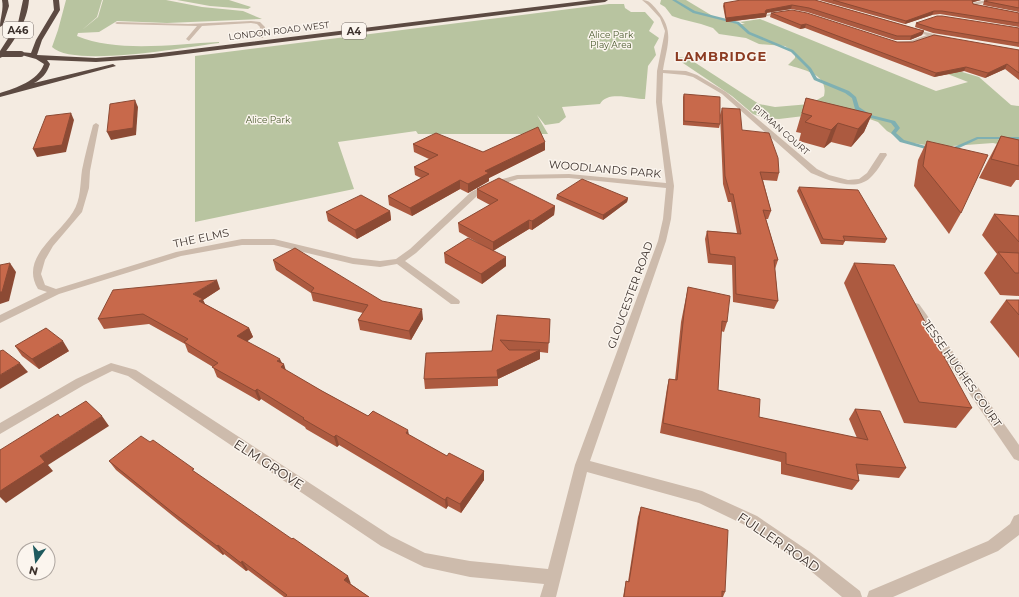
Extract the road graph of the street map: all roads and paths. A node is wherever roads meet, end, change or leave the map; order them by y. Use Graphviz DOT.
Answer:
graph roads {
  1 [pos="5,0"];
  2 [pos="26,0"];
  3 [pos="56,0"];
  4 [pos="605,0"];
  5 [pos="644,0"];
  6 [pos="993,0"];
  7 [pos="992,10"];
  8 [pos="791,11"];
  9 [pos="767,15"];
  10 [pos="117,23"];
  11 [pos="201,24"];
  12 [pos="916,24"];
  13 [pos="0,25"];
  14 [pos="932,35"];
  15 [pos="261,37"];
  16 [pos="188,39"];
  17 [pos="952,39"];
  18 [pos="274,40"];
  19 [pos="895,43"];
  20 [pos="250,44"];
  21 [pos="169,54"];
  22 [pos="0,55"];
  23 [pos="35,57"];
  24 [pos="660,71"];
  25 [pos="4,94"];
  26 [pos="96,125"];
  27 [pos="883,154"];
  28 [pos="670,186"];
  29 [pos="353,261"];
  30 [pos="398,261"];
  31 [pos="56,292"];
  32 [pos="909,298"];
  33 [pos="455,302"];
  34 [pos="0,319"];
  35 [pos="0,430"];
  36 [pos="1019,455"];
  37 [pos="582,465"];
  38 [pos="1019,521"];
  39 [pos="554,577"];
  40 [pos="548,597"];
  41 [pos="854,597"];
  42 [pos="875,597"];
  1 -- 13 [label="highway, A46"];
  2 -- 22 [label="highway, A46"];
  3 -- 23 [label="highway"];
  4 -- 18 [label="highway, LONDON ROAD WEST / A4"];
  5 -- 24 [label="street, GLOUCESTER ROAD"];
  6 -- 7 [label="street"];
  8 -- 9 [label="street"];
  10 -- 11 [label="street"];
  11 -- 15 [label="street"];
  11 -- 16 [label="street"];
  12 -- 14 [label="street"];
  14 -- 17 [label="street"];
  14 -- 19 [label="street"];
  15 -- 18 [label="street"];
  15 -- 20 [label="street"];
  18 -- 20 [label="highway, LONDON ROAD WEST / A4"];
  20 -- 21 [label="highway, LONDON ROAD WEST / A4"];
  21 -- 23 [label="highway, LONDON ROAD WEST / A4"];
  21 -- 25 [label="highway, LONDON ROAD WEST / A4"];
  22 -- 23 [label="highway, A4, bridge"];
  23 -- 25 [label="highway, A4"];
  24 -- 27 [label="street, PITMAN COURT"];
  24 -- 28 [label="street, GLOUCESTER ROAD"];
  26 -- 31 [label="street"];
  28 -- 30 [label="street, WOODLANDS PARK"];
  28 -- 37 [label="street, GLOUCESTER ROAD"];
  29 -- 30 [label="street, WOODLANDS PARK"];
  29 -- 31 [label="street, THE ELMS"];
  30 -- 33 [label="street"];
  31 -- 34 [label="street, THE ELMS"];
  32 -- 36 [label="street, JESSE HUGHES COURT"];
  35 -- 39 [label="street, ELM GROVE"];
  37 -- 39 [label="street, GLOUCESTER ROAD"];
  37 -- 41 [label="street, FULLER ROAD"];
  38 -- 42 [label="street"];
  39 -- 40 [label="street, GLOUCESTER ROAD"];
}
